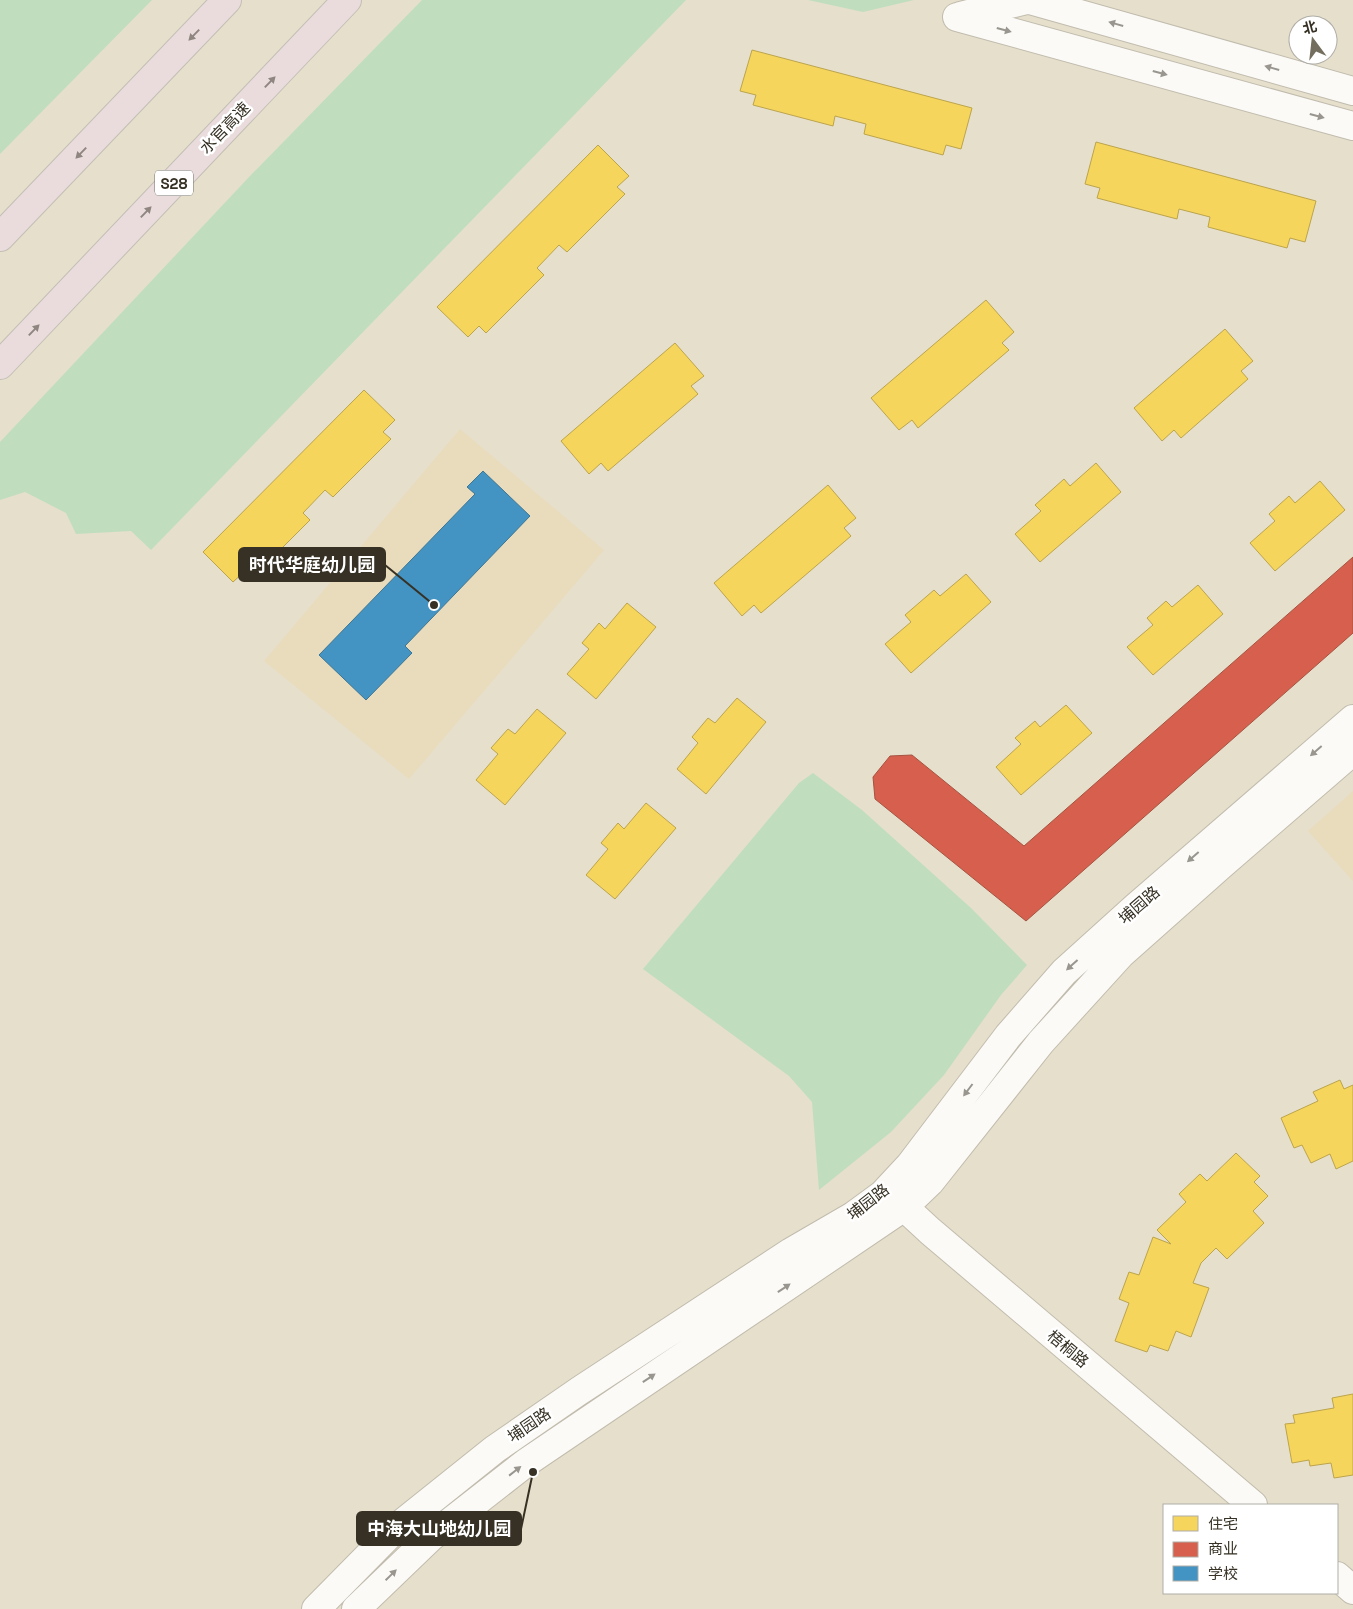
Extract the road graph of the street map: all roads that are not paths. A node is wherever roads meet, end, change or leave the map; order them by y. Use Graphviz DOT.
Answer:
graph roads {
  1 [pos="227,0"];
  2 [pos="347,0"];
  3 [pos="1029,0"];
  4 [pos="1353,91"];
  5 [pos="1353,126"];
  6 [pos="0,237"];
  7 [pos="0,365"];
  8 [pos="1353,719"];
  9 [pos="1353,751"];
  10 [pos="893,1200"];
  11 [pos="1252,1504"];
  12 [pos="1338,1577"];
  13 [pos="1353,1590"];
  14 [pos="316,1609"];
  15 [pos="356,1609"];
  1 -- 6 [label="highway, one-way"];
  7 -- 2 [label="highway, 水官高速 / S28, one-way"];
  4 -- 3 [label="street, one-way"];
  3 -- 5 [label="street, one-way"];
  8 -- 10 [label="street, 埔园路, one-way"];
  9 -- 10 [label="street, 埔园路"];
  10 -- 11 [label="street, 梧桐路"];
  10 -- 14 [label="street, 埔园路"];
  15 -- 10 [label="street, 埔园路, one-way"];
  12 -- 13 [label="street"];
}
